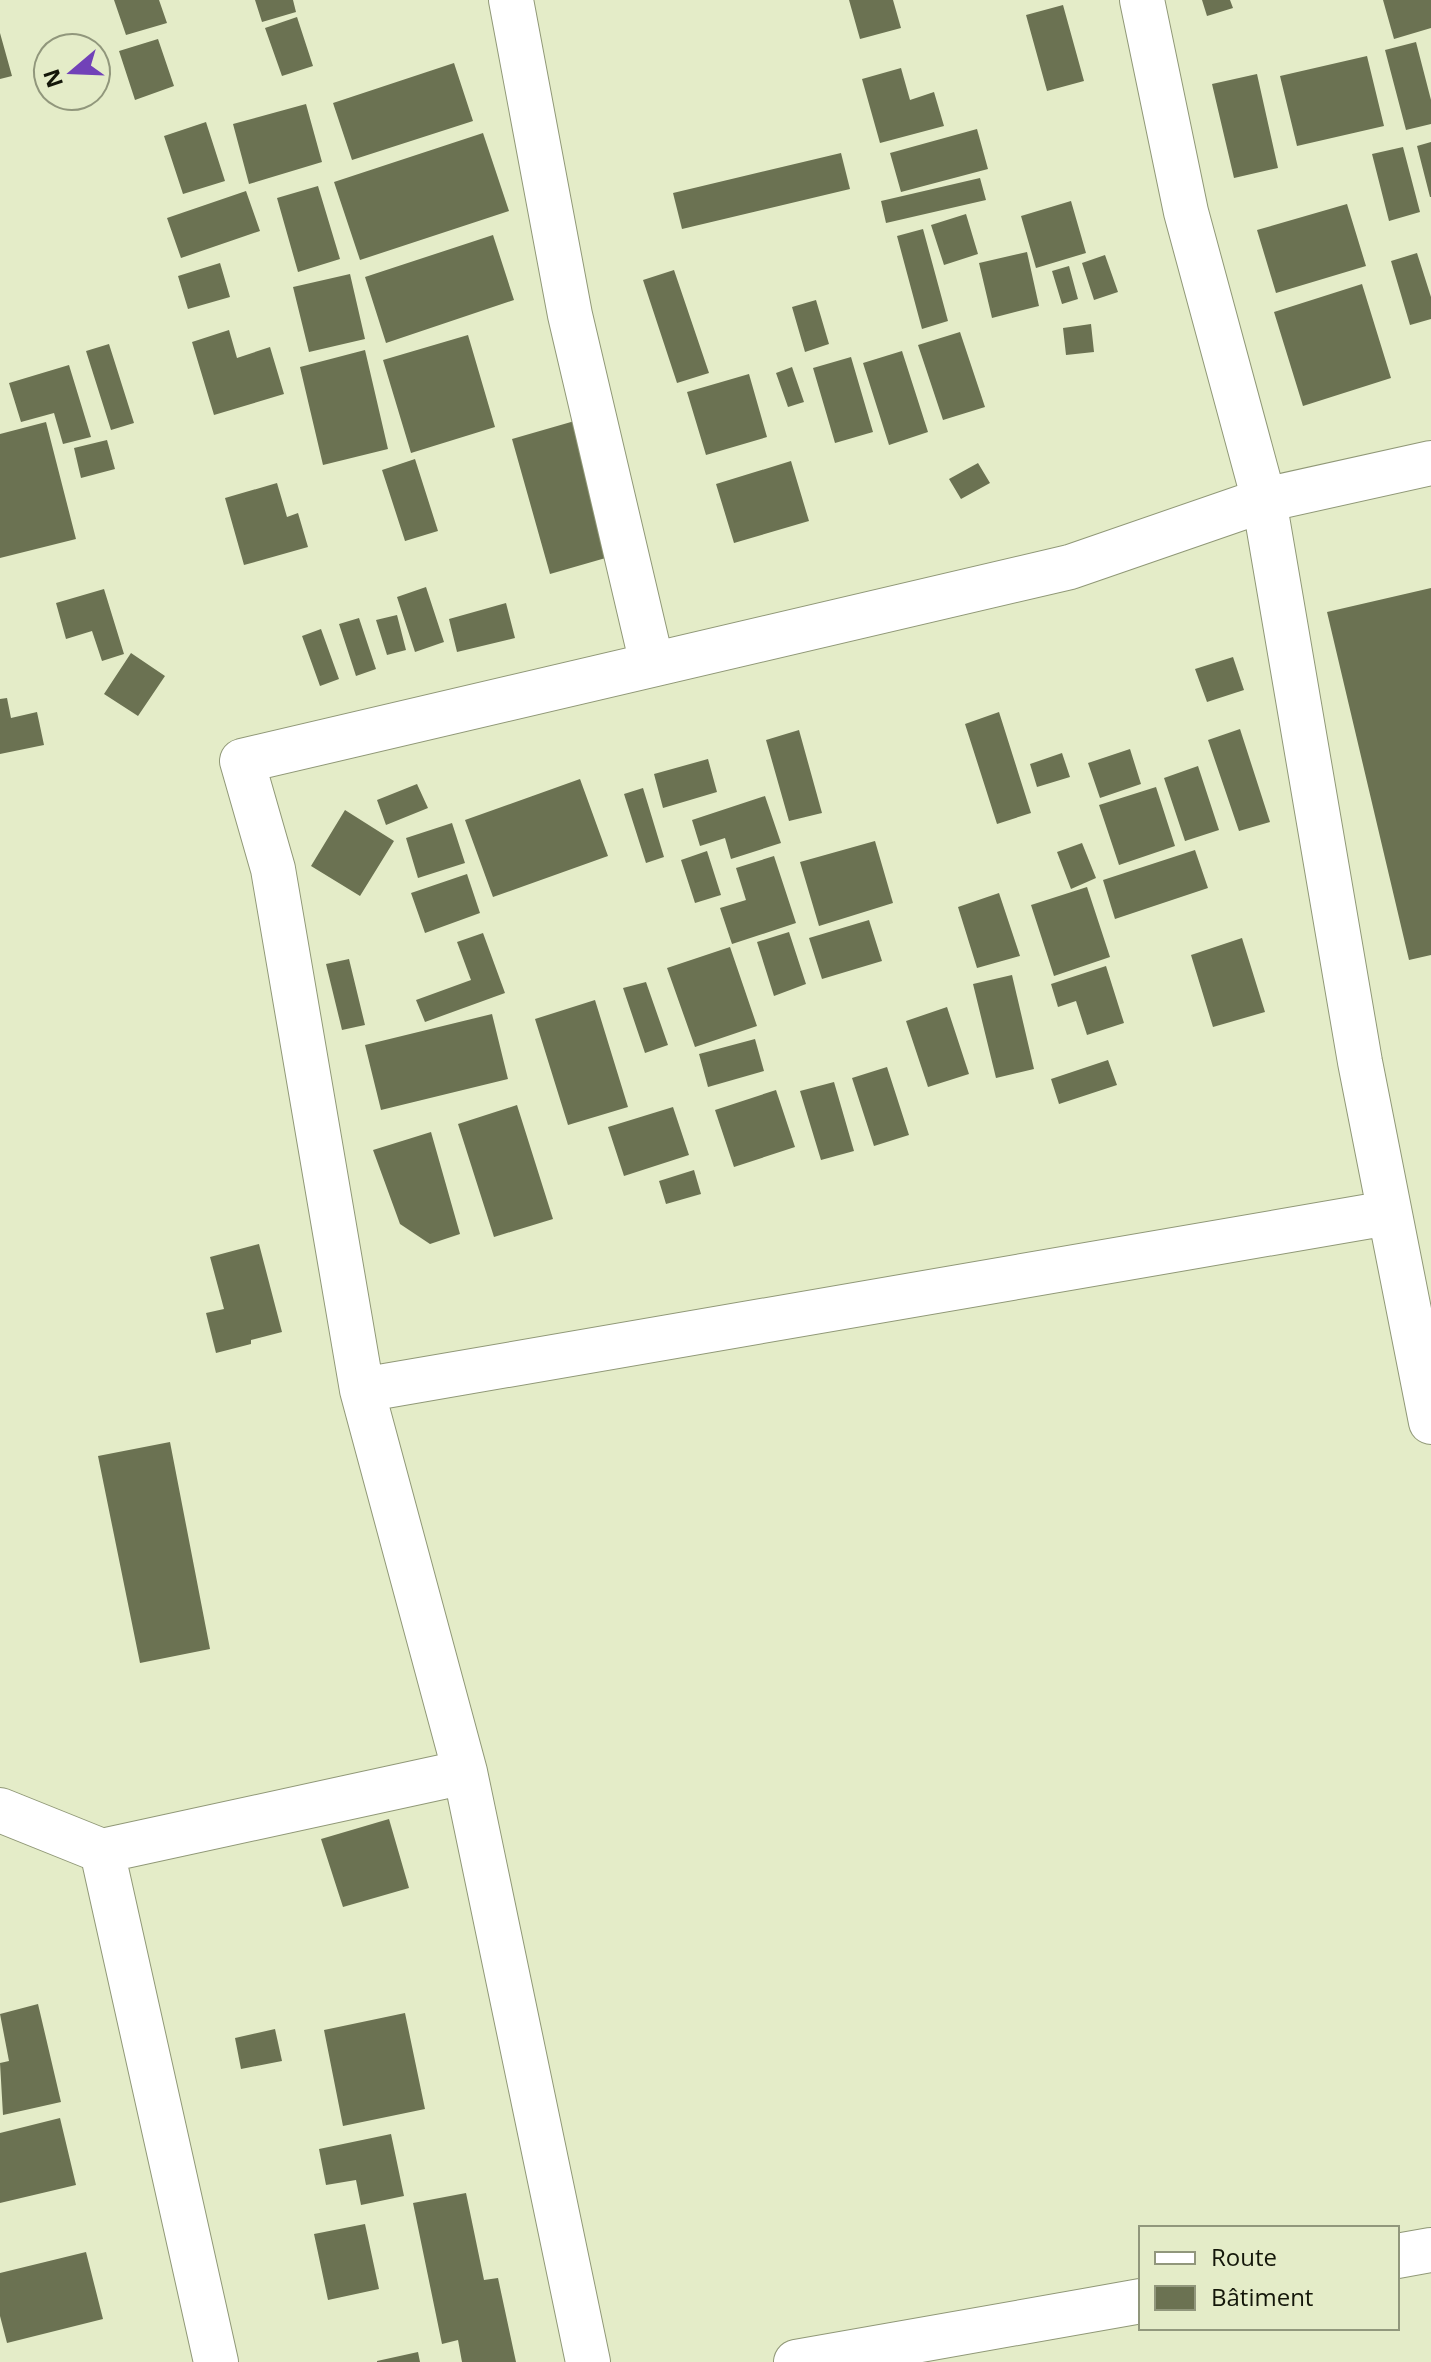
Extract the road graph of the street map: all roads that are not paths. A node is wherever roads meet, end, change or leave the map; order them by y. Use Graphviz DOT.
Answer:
graph roads {
  1 [pos="511,0"];
  2 [pos="1142,0"];
  3 [pos="1431,463"];
  4 [pos="1264,500"];
  5 [pos="652,664"];
  6 [pos="1388,1213"];
  7 [pos="362,1390"];
  8 [pos="1431,1422"];
  9 [pos="465,1772"];
  10 [pos="0,1810"];
  11 [pos="102,1851"];
  12 [pos="1431,2250"];
  13 [pos="1399,2256"];
  14 [pos="1139,2301"];
  15 [pos="216,2362"];
  16 [pos="588,2362"];
  17 [pos="796,2362"];
  1 -- 5 [label="street"];
  2 -- 4 [label="street"];
  3 -- 4 [label="street"];
  4 -- 5 [label="street"];
  4 -- 6 [label="street"];
  5 -- 7 [label="street"];
  6 -- 7 [label="street"];
  6 -- 8 [label="street"];
  7 -- 9 [label="street"];
  9 -- 11 [label="street"];
  9 -- 16 [label="street"];
  10 -- 11 [label="street"];
  11 -- 15 [label="street"];
  12 -- 13 [label="street"];
  14 -- 17 [label="street"];
}
